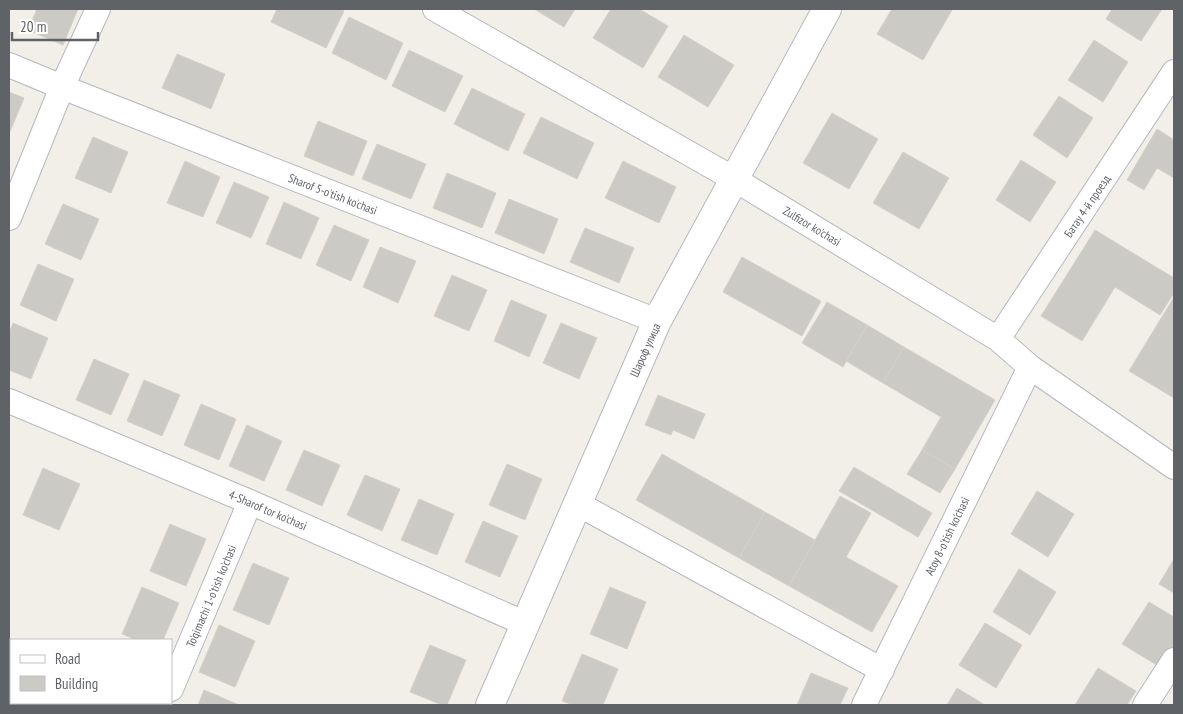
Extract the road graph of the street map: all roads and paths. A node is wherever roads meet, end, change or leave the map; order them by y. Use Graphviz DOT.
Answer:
graph roads {
  1 [pos="98,9"];
  2 [pos="435,9"];
  3 [pos="828,9"];
  4 [pos="9,65"];
  5 [pos="1174,72"];
  6 [pos="62,87"];
  7 [pos="1168,98"];
  8 [pos="734,178"];
  9 [pos="9,218"];
  10 [pos="657,321"];
  11 [pos="998,339"];
  12 [pos="1030,368"];
  13 [pos="9,401"];
  14 [pos="1174,467"];
  15 [pos="250,502"];
  16 [pos="578,504"];
  17 [pos="526,624"];
  18 [pos="1174,660"];
  19 [pos="882,670"];
  20 [pos="172,687"];
  21 [pos="490,705"];
  22 [pos="864,705"];
  23 [pos="1145,705"];
  1 -- 6 [label="street"];
  2 -- 8 [label="street, Zulfizor ko'chasi"];
  3 -- 8 [label="street, Шароф улица"];
  4 -- 6 [label="street, Sharof 5-o'tish ko'chasi"];
  5 -- 7 [label="street, Батау 4-й проезд"];
  6 -- 9 [label="street"];
  6 -- 10 [label="street, Sharof 5-o'tish ko'chasi"];
  7 -- 11 [label="street, Батау 4-й проезд"];
  8 -- 10 [label="street, Шароф улица"];
  8 -- 11 [label="street, Zulfizor ko'chasi"];
  10 -- 16 [label="street, Шароф улица"];
  11 -- 12 [label="street, Zulfizor ko'chasi"];
  12 -- 14 [label="street, Zulfizor ko'chasi"];
  12 -- 19 [label="street, Atoy 8-o'tish ko'chasi"];
  13 -- 15 [label="street, 4-Sharof tor ko'chasi"];
  15 -- 17 [label="street, 4-Sharof tor ko'chasi"];
  15 -- 20 [label="street, To'qimachi 1-o'tish ko'chasi"];
  16 -- 17 [label="street, Шароф улица"];
  16 -- 19 [label="street"];
  17 -- 21 [label="street, Шароф улица"];
  18 -- 23 [label="street"];
  19 -- 22 [label="street, Atoy 8-o'tish ko'chasi"];
}
